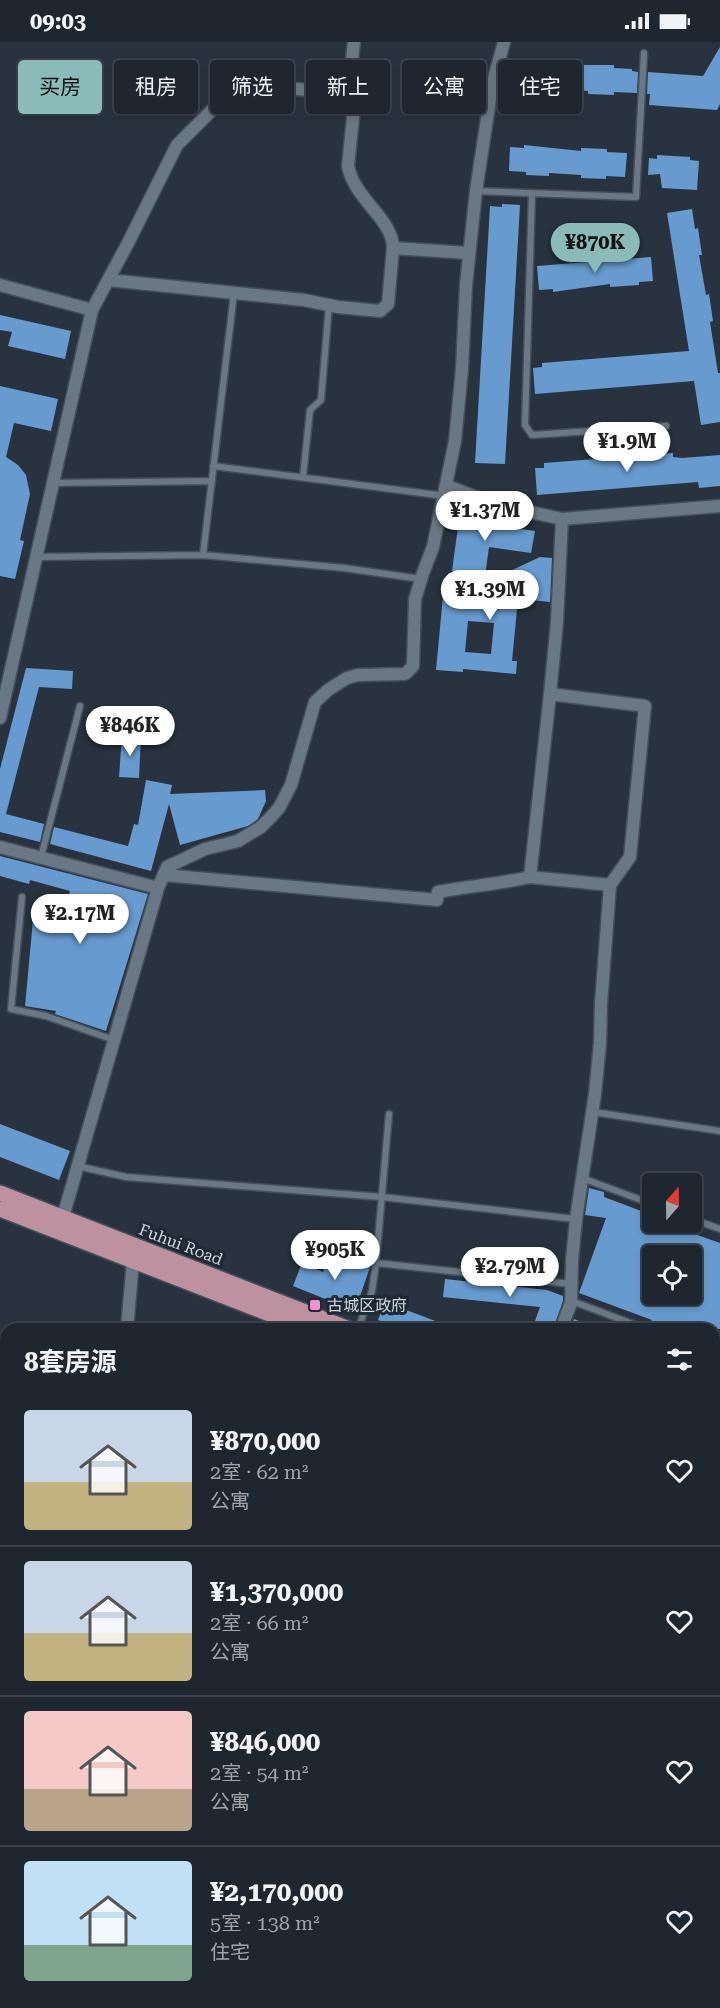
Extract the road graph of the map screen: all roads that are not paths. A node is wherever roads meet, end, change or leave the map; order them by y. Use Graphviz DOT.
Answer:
graph roads {
  1 [pos="354,42"];
  2 [pos="504,42"];
  3 [pos="644,53"];
  4 [pos="352,60"];
  5 [pos="306,90"];
  6 [pos="353,114"];
  7 [pos="476,191"];
  8 [pos="532,193"];
  9 [pos="393,248"];
  10 [pos="469,253"];
  11 [pos="108,280"];
  12 [pos="0,285"];
  13 [pos="234,293"];
  14 [pos="329,305"];
  15 [pos="92,310"];
  16 [pos="666,426"];
  17 [pos="213,466"];
  18 [pos="303,477"];
  19 [pos="212,481"];
  20 [pos="53,483"];
  21 [pos="446,491"];
  22 [pos="720,506"];
  23 [pos="562,519"];
  24 [pos="203,555"];
  25 [pos="36,557"];
  26 [pos="421,579"];
  27 [pos="550,694"];
  28 [pos="80,706"];
  29 [pos="0,718"];
  30 [pos="0,847"];
  31 [pos="41,857"];
  32 [pos="164,875"];
  33 [pos="530,877"];
  34 [pos="610,885"];
  35 [pos="158,888"];
  36 [pos="22,897"];
  37 [pos="114,1040"];
  38 [pos="592,1112"];
  39 [pos="389,1114"];
  40 [pos="720,1131"];
  41 [pos="77,1166"];
  42 [pos="581,1178"];
  43 [pos="0,1193"];
  44 [pos="382,1197"];
  45 [pos="642,1200"];
  46 [pos="0,1209"];
  47 [pos="63,1217"];
  48 [pos="576,1220"];
  49 [pos="702,1223"];
  50 [pos="720,1229"];
  51 [pos="133,1261"];
  52 [pos="376,1263"];
  53 [pos="571,1284"];
  54 [pos="571,1301"];
  55 [pos="128,1323"];
  56 [pos="293,1323"];
  57 [pos="334,1323"];
  58 [pos="360,1323"];
  59 [pos="563,1323"];
  60 [pos="630,1323"];
  1 -- 4 [label="street"];
  2 -- 7 [label="street"];
  3 -- 8 [label="lane"];
  5 -- 11 [label="street"];
  6 -- 9 [label="street"];
  7 -- 8 [label="lane"];
  7 -- 10 [label="street"];
  8 -- 16 [label="lane"];
  9 -- 10 [label="street"];
  9 -- 14 [label="street"];
  10 -- 21 [label="street"];
  11 -- 13 [label="street"];
  11 -- 15 [label="street"];
  12 -- 15 [label="street"];
  13 -- 14 [label="street"];
  13 -- 17 [label="lane"];
  14 -- 18 [label="lane"];
  15 -- 20 [label="street"];
  17 -- 18 [label="lane"];
  17 -- 19 [label="lane"];
  18 -- 21 [label="lane"];
  19 -- 20 [label="lane"];
  19 -- 24 [label="lane"];
  20 -- 25 [label="street"];
  21 -- 23 [label="street"];
  21 -- 26 [label="street"];
  22 -- 23 [label="street"];
  23 -- 27 [label="street"];
  24 -- 25 [label="lane"];
  24 -- 26 [label="lane"];
  25 -- 29 [label="street"];
  26 -- 32 [label="street"];
  27 -- 33 [label="street"];
  27 -- 34 [label="street"];
  28 -- 31 [label="lane"];
  30 -- 31 [label="street"];
  31 -- 35 [label="street"];
  32 -- 33 [label="street"];
  32 -- 35 [label="street"];
  33 -- 34 [label="street"];
  34 -- 38 [label="street"];
  35 -- 37 [label="street"];
  36 -- 37 [label="lane"];
  37 -- 41 [label="street"];
  38 -- 40 [label="lane"];
  38 -- 42 [label="street"];
  39 -- 44 [label="lane"];
  41 -- 44 [label="lane"];
  41 -- 47 [label="street"];
  42 -- 45 [label="lane"];
  42 -- 48 [label="street"];
  43 -- 47 [label="main road, Fuhui Road"];
  44 -- 48 [label="lane"];
  44 -- 52 [label="lane"];
  46 -- 51 [label="main road, Fuhui Road"];
  47 -- 57 [label="main road, Fuhui Road"];
  48 -- 53 [label="street"];
  49 -- 50 [label="lane"];
  51 -- 55 [label="street"];
  51 -- 56 [label="main road, Fuhui Road"];
  52 -- 53 [label="lane"];
  52 -- 58 [label="lane"];
  53 -- 54 [label="street"];
  54 -- 59 [label="street"];
  54 -- 60 [label="lane"];
}
